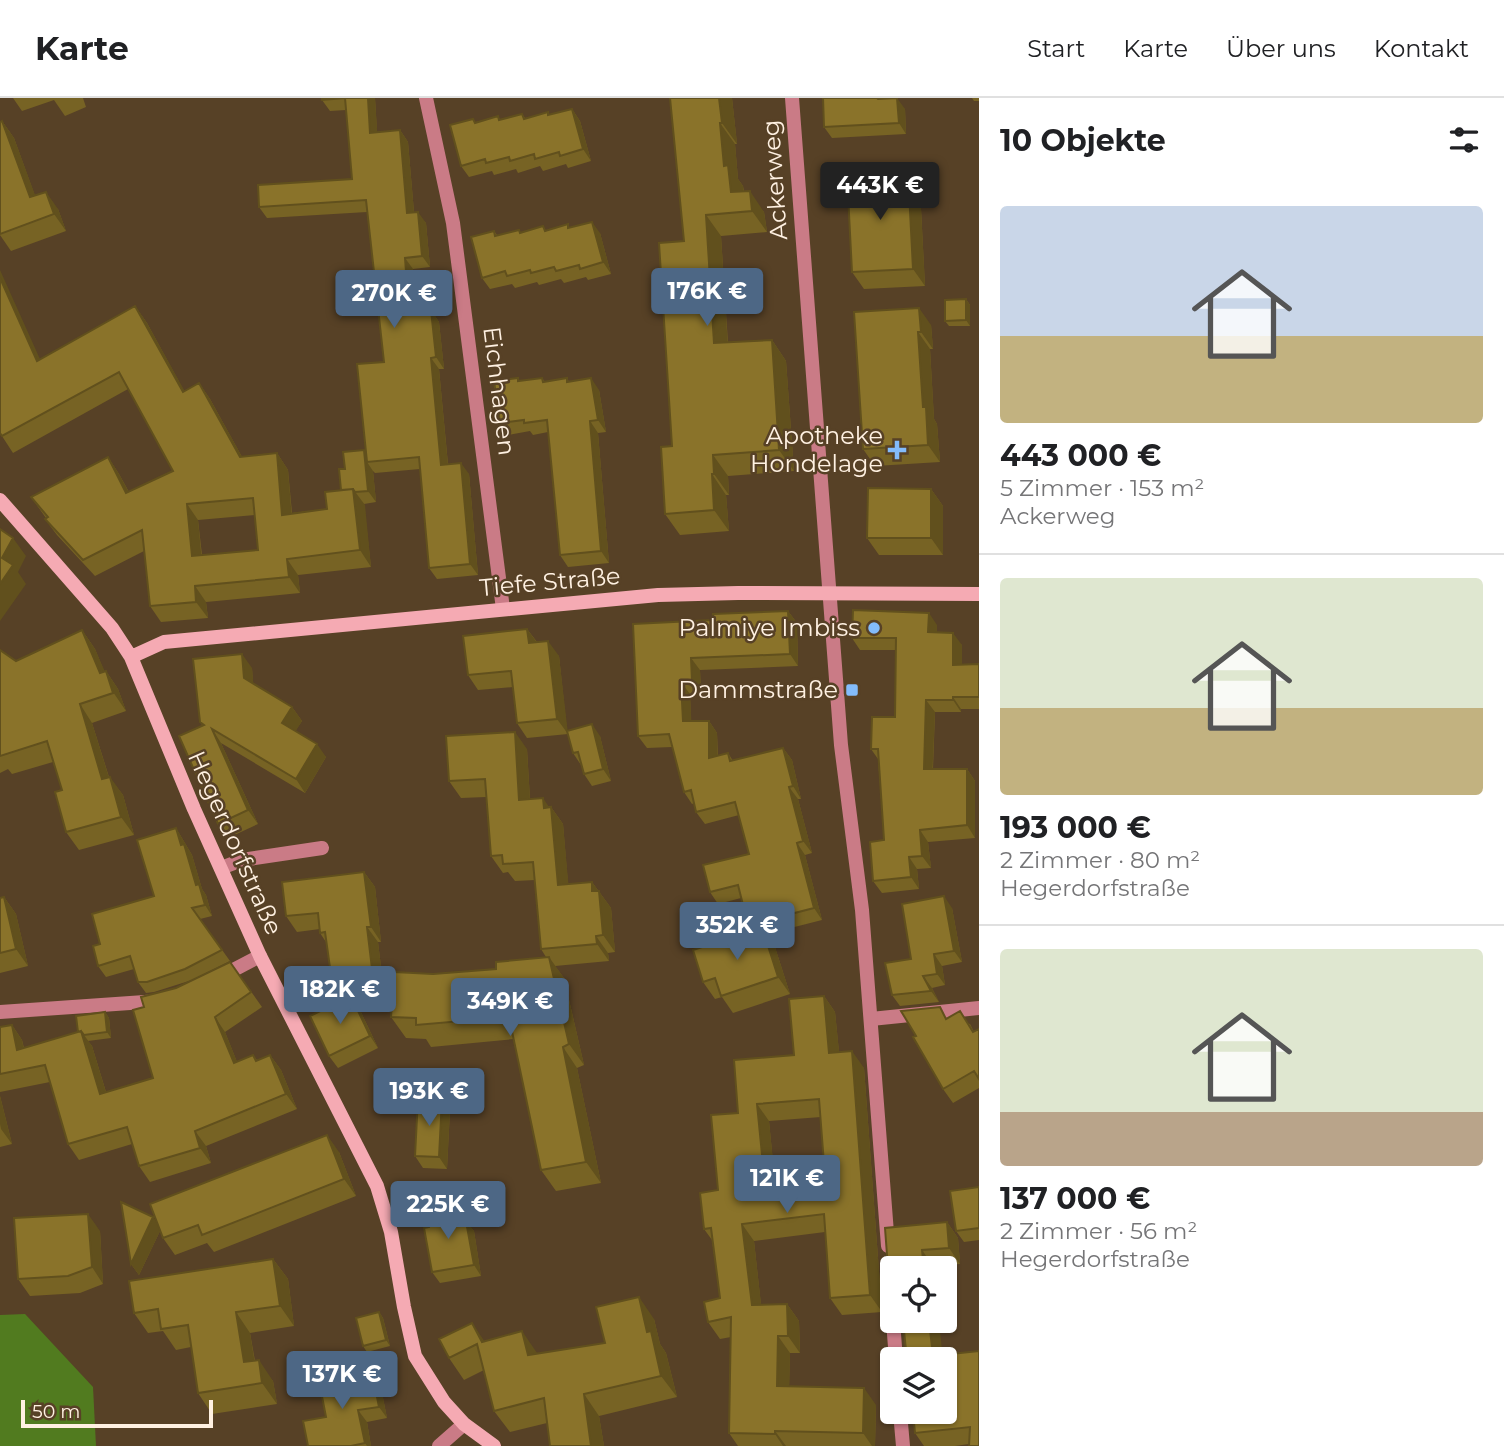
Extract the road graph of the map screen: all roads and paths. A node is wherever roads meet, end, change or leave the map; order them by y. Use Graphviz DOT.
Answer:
graph roads {
  1 [pos="426,98"];
  2 [pos="792,98"];
  3 [pos="0,500"];
  4 [pos="831,593"];
  5 [pos="979,594"];
  6 [pos="503,609"];
  7 [pos="131,657"];
  8 [pos="322,848"];
  9 [pos="220,869"];
  10 [pos="260,956"];
  11 [pos="201,986"];
  12 [pos="172,999"];
  13 [pos="979,1008"];
  14 [pos="0,1012"];
  15 [pos="871,1019"];
  16 [pos="888,1256"];
  17 [pos="464,1424"];
  18 [pos="901,1424"];
  19 [pos="439,1446"];
  20 [pos="494,1446"];
  21 [pos="903,1446"];
  1 -- 6 [label="street, Eichhagen"];
  2 -- 4 [label="street, Ackerweg"];
  3 -- 7 [label="main road, Hegerdorfstraße"];
  4 -- 5 [label="main road, Tiefe Straße"];
  4 -- 6 [label="main road, Tiefe Straße"];
  4 -- 15 [label="street"];
  6 -- 7 [label="main road, Tiefe Straße"];
  7 -- 9 [label="main road, Hegerdorfstraße"];
  8 -- 9 [label="street"];
  9 -- 10 [label="main road, Hegerdorfstraße"];
  10 -- 11 [label="street"];
  10 -- 17 [label="main road, Hegerdorfstraße"];
  12 -- 14 [label="street"];
  13 -- 15 [label="street"];
  15 -- 16 [label="street"];
  17 -- 19 [label="street"];
  17 -- 20 [label="main road, Hegerdorfstraße"];
  18 -- 21 [label="street"];
}
